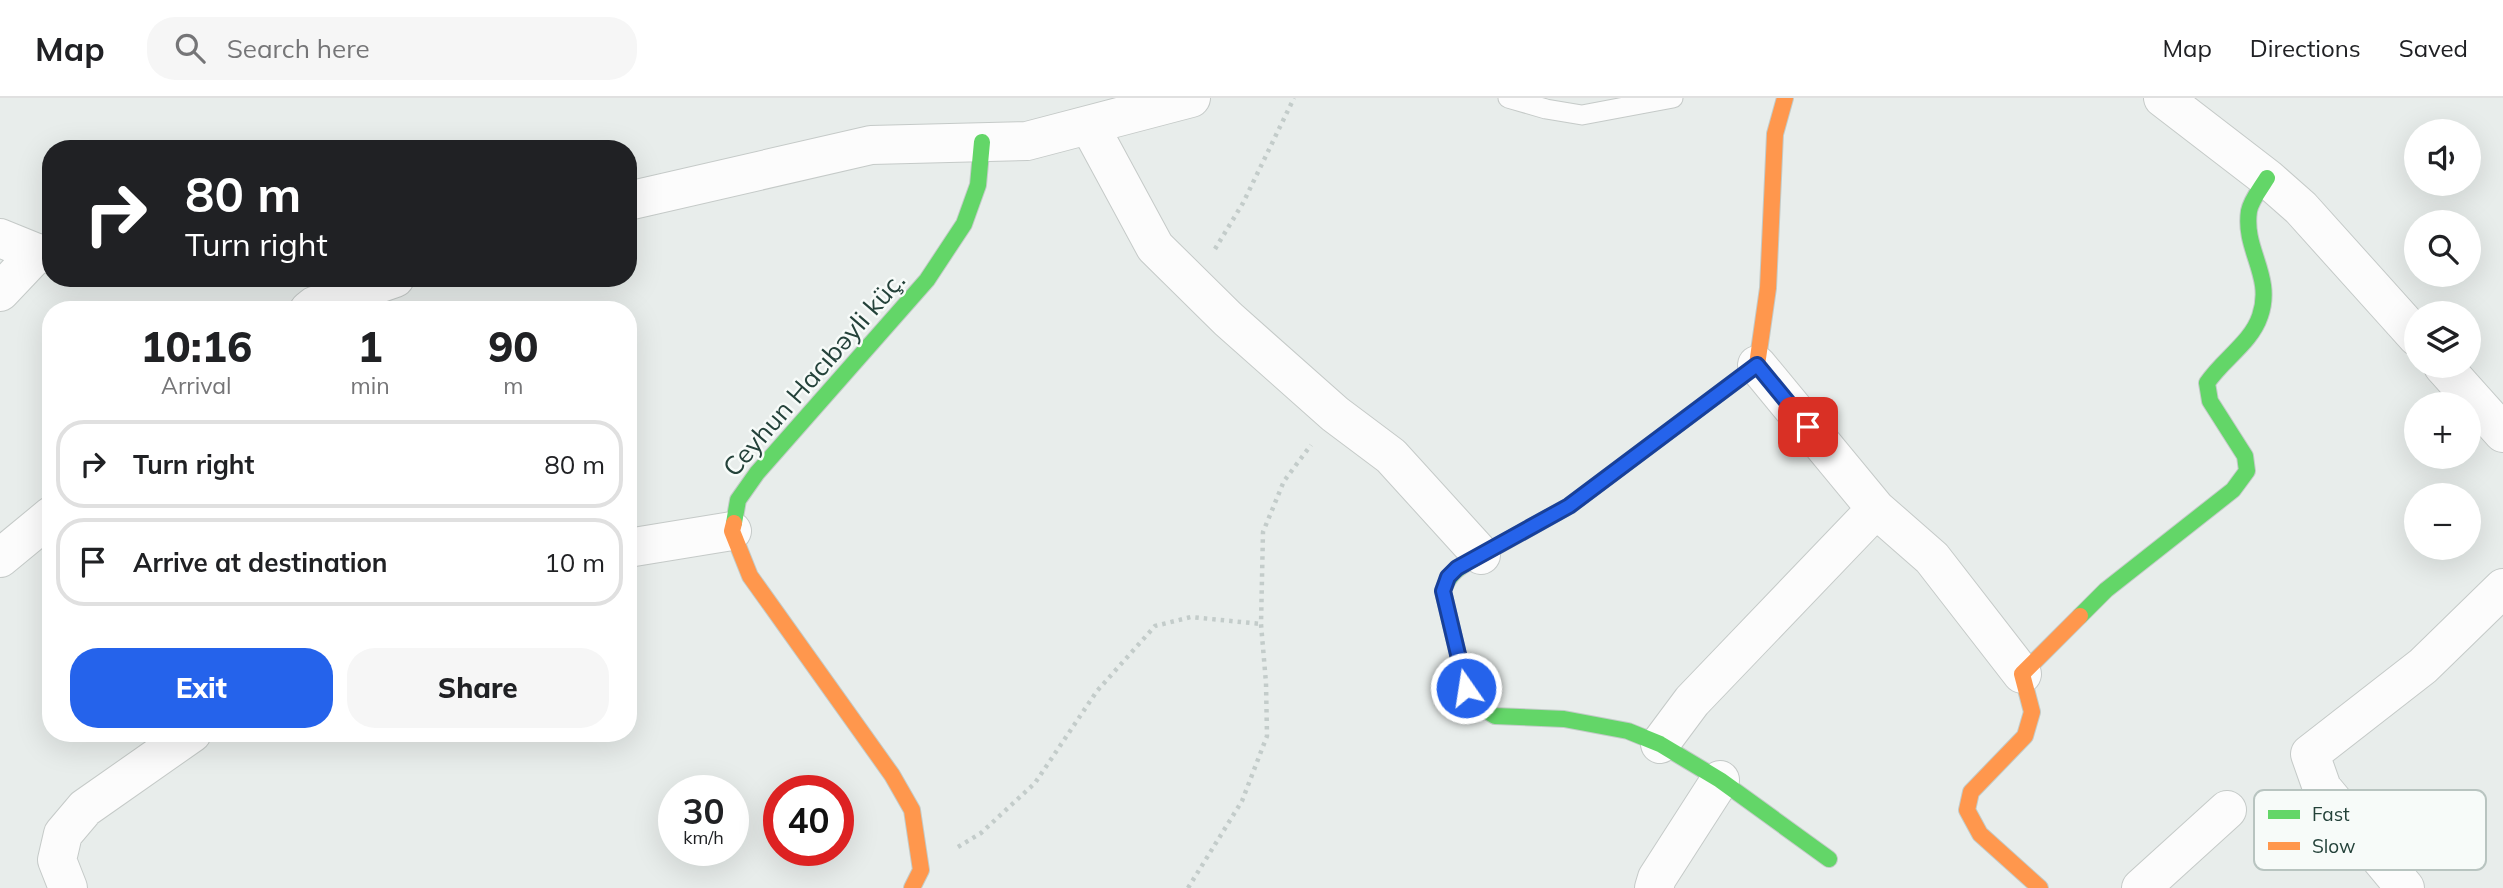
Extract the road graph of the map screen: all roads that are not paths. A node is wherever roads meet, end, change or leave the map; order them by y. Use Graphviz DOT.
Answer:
graph roads {
  1 [pos="1191,98"];
  2 [pos="1508,98"];
  3 [pos="1673,98"];
  4 [pos="1785,98"];
  5 [pos="2163,98"];
  6 [pos="1089,125"];
  7 [pos="982,142"];
  8 [pos="2267,178"];
  9 [pos="637,199"];
  10 [pos="0,238"];
  11 [pos="42,252"];
  12 [pos="42,255"];
  13 [pos="369,287"];
  14 [pos="0,292"];
  15 [pos="328,301"];
  16 [pos="2404,323"];
  17 [pos="1757,365"];
  18 [pos="2454,378"];
  19 [pos="2503,433"];
  20 [pos="1876,509"];
  21 [pos="42,523"];
  22 [pos="732,531"];
  23 [pos="637,547"];
  24 [pos="1482,555"];
  25 [pos="0,558"];
  26 [pos="2503,588"];
  27 [pos="2022,674"];
  28 [pos="179,742"];
  29 [pos="1660,744"];
  30 [pos="1720,780"];
  31 [pos="2324,790"];
  32 [pos="2227,810"];
  33 [pos="1829,859"];
  34 [pos="2390,870"];
  35 [pos="68,888"];
  36 [pos="912,888"];
  37 [pos="1654,888"];
  38 [pos="2040,888"];
  39 [pos="2141,888"];
  40 [pos="2405,888"];
  1 -- 6 [label="street"];
  2 -- 3 [label="lane"];
  4 -- 17 [label="street"];
  5 -- 8 [label="street"];
  6 -- 7 [label="street"];
  6 -- 24 [label="street"];
  7 -- 9 [label="street"];
  7 -- 22 [label="street, Ceyhun Hacıbəyli küç."];
  8 -- 16 [label="street"];
  8 -- 27 [label="street"];
  10 -- 11 [label="street"];
  12 -- 14 [label="street"];
  13 -- 15 [label="street"];
  17 -- 20 [label="street"];
  17 -- 24 [label="street"];
  18 -- 19 [label="street"];
  20 -- 27 [label="street"];
  20 -- 29 [label="street"];
  21 -- 25 [label="street"];
  22 -- 23 [label="street"];
  22 -- 36 [label="street"];
  24 -- 29 [label="street"];
  26 -- 31 [label="street"];
  27 -- 38 [label="street"];
  28 -- 35 [label="street"];
  29 -- 30 [label="street"];
  30 -- 33 [label="street"];
  30 -- 37 [label="street"];
  32 -- 39 [label="street"];
  34 -- 40 [label="street"];
}
